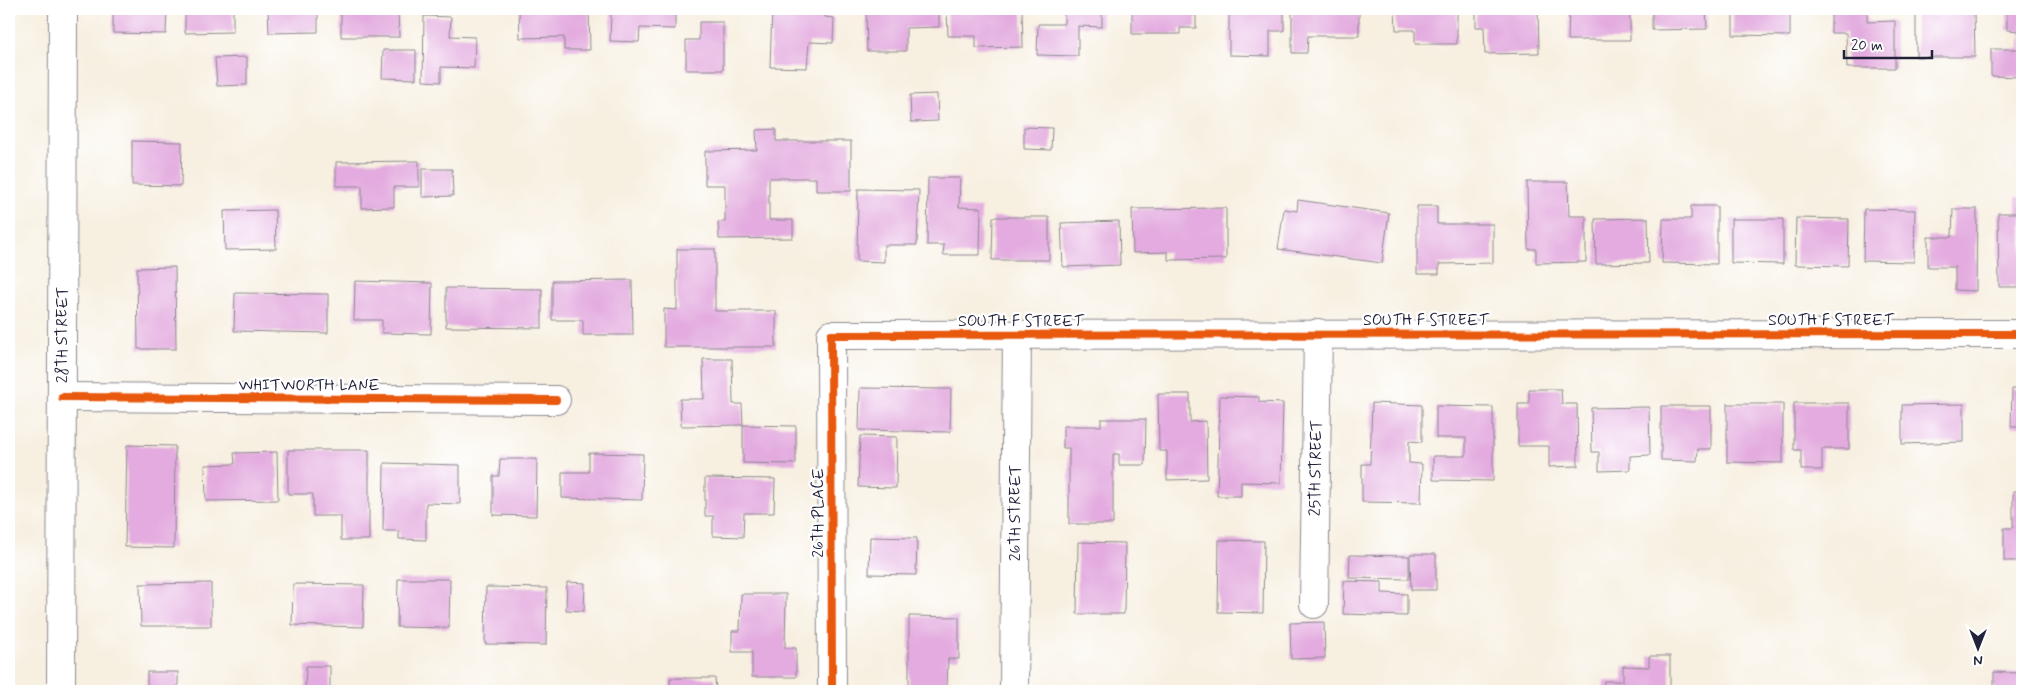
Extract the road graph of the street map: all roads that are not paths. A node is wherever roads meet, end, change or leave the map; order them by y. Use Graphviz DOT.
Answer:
graph roads {
  1 [pos="63,9"];
  2 [pos="1318,333"];
  3 [pos="1017,334"];
  4 [pos="2022,334"];
  5 [pos="831,335"];
  6 [pos="62,397"];
  7 [pos="556,400"];
  8 [pos="1314,604"];
  9 [pos="61,691"];
  10 [pos="832,691"];
  11 [pos="1014,691"];
  1 -- 6 [label="street, 28TH STREET"];
  2 -- 3 [label="street, SOUTH F STREET"];
  2 -- 4 [label="street, SOUTH F STREET"];
  2 -- 8 [label="street, 25TH STREET"];
  3 -- 5 [label="street, SOUTH F STREET"];
  3 -- 11 [label="street, 26TH STREET"];
  5 -- 10 [label="street, 26TH PLACE"];
  6 -- 7 [label="street, WHITWORTH LANE"];
  6 -- 9 [label="street, 28TH STREET"];
}
